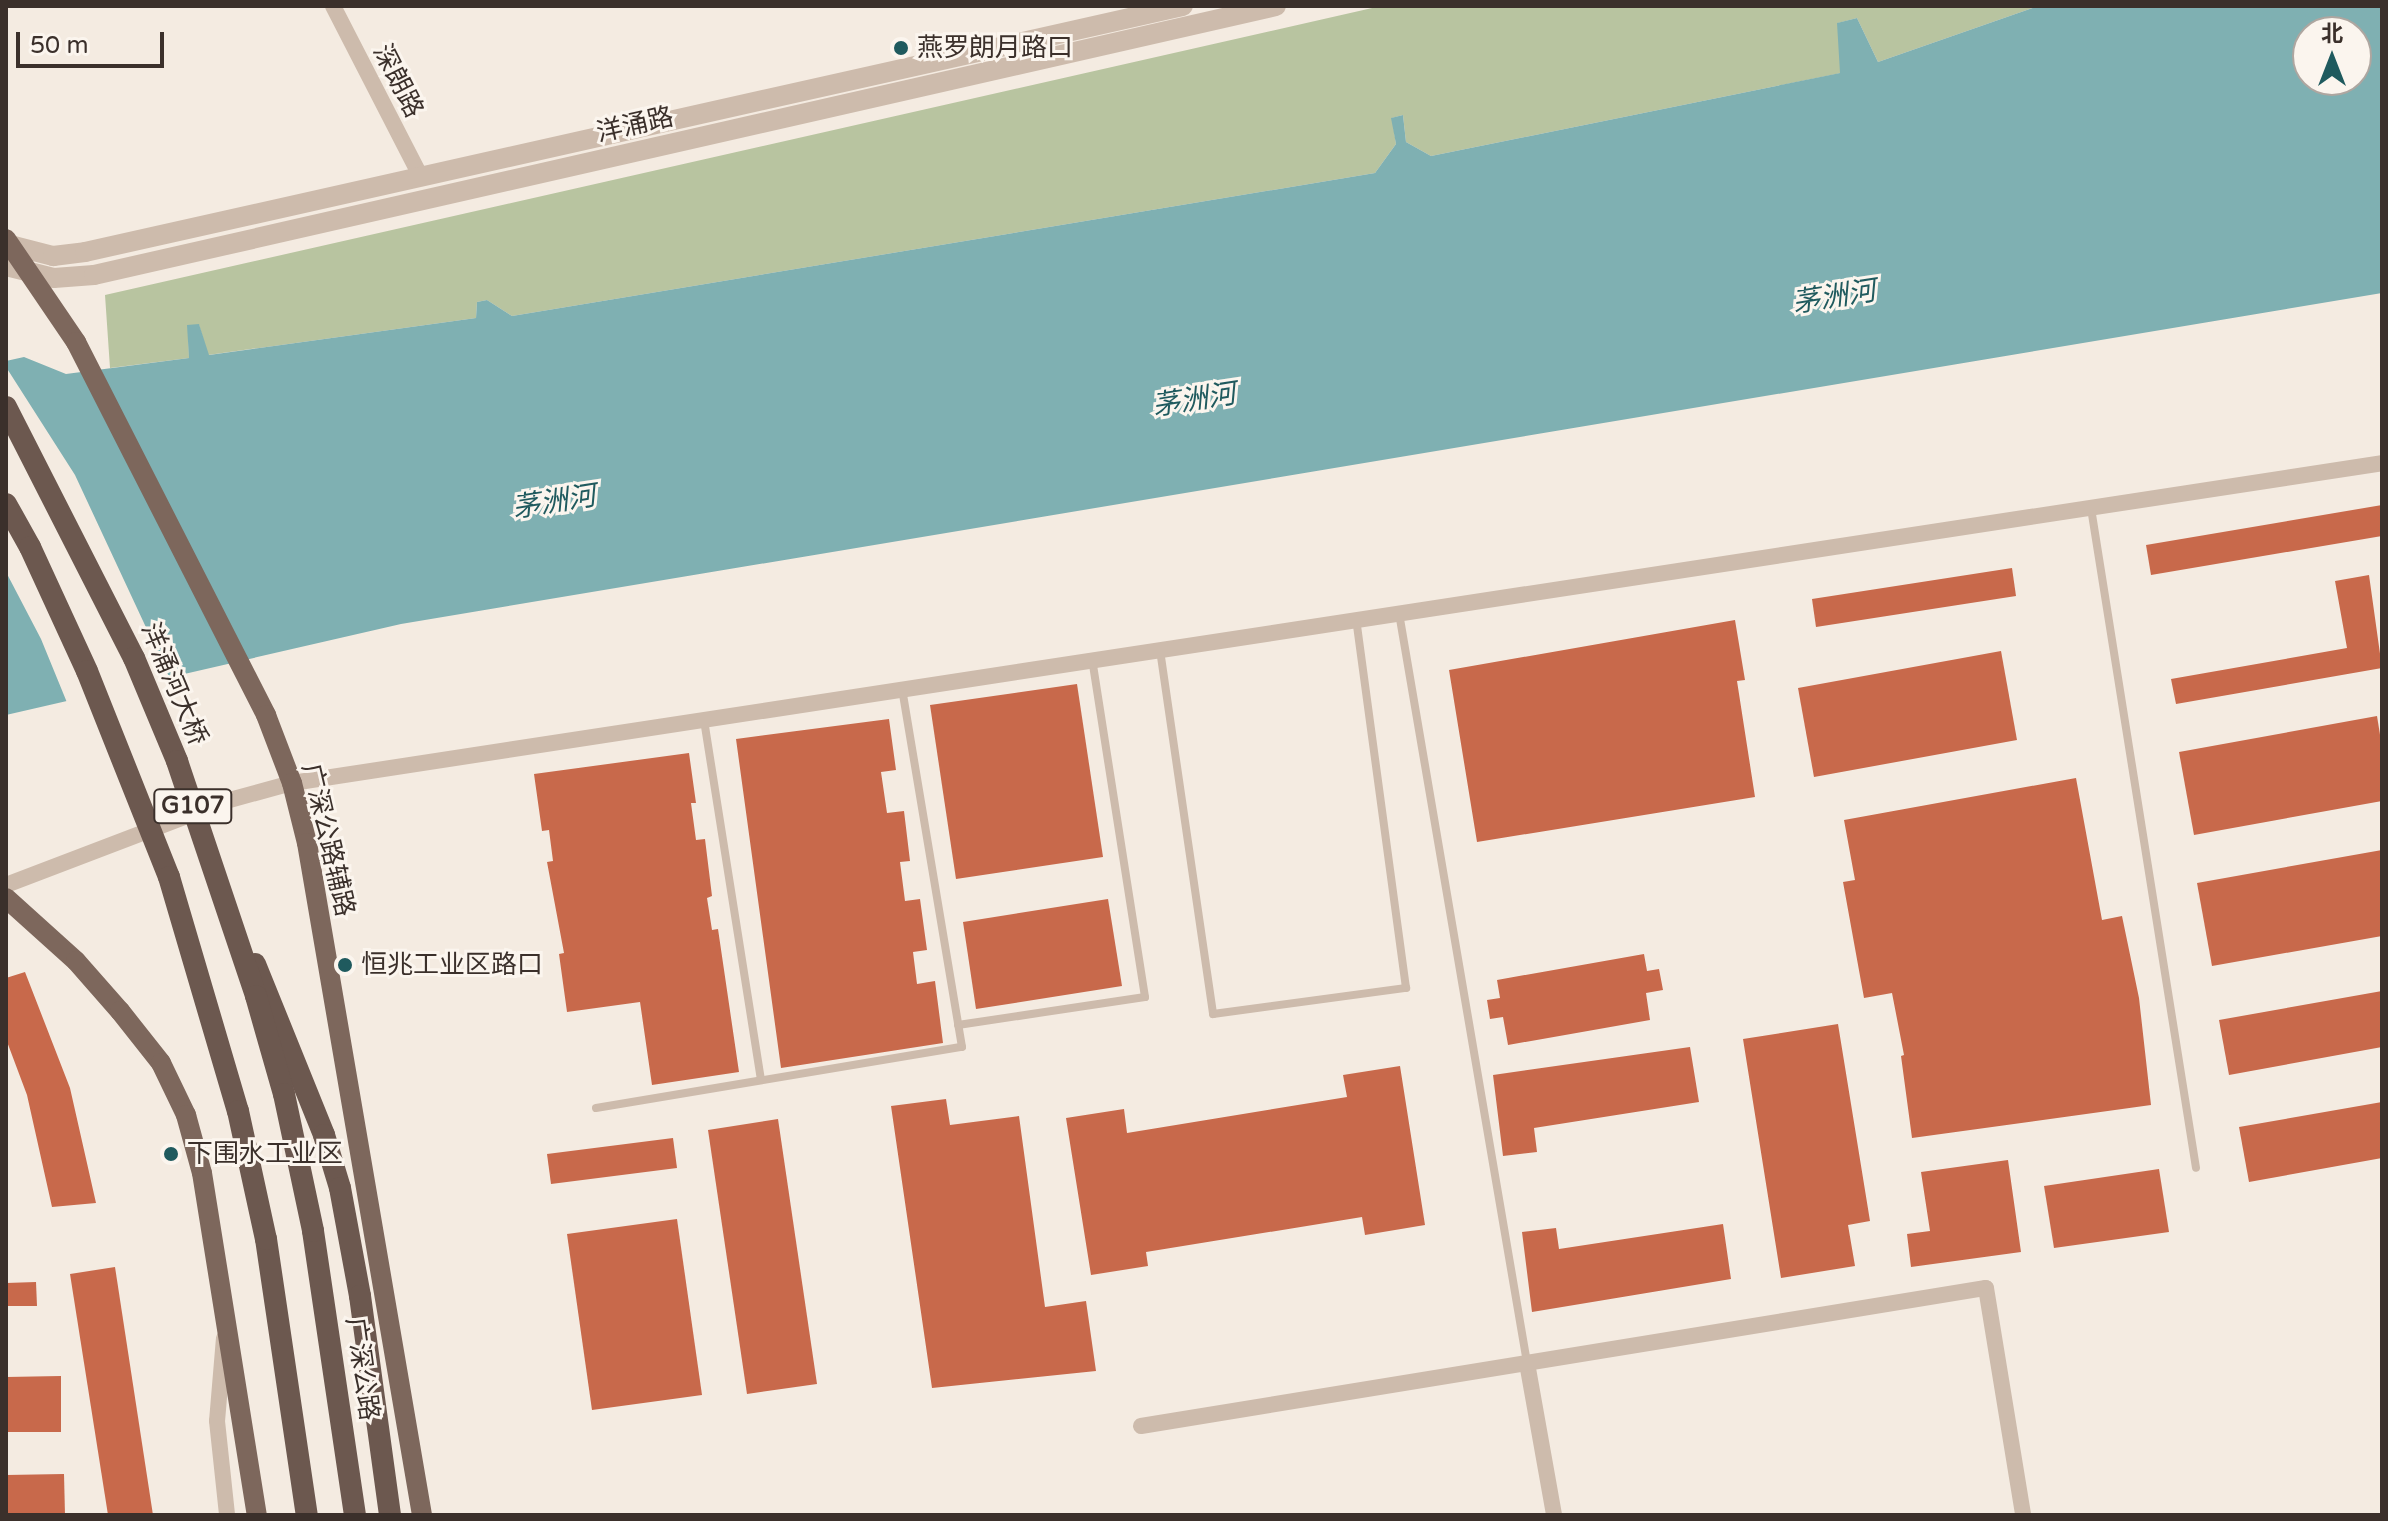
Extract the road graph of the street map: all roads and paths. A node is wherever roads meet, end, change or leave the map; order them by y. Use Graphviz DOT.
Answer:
graph roads {
  1 [pos="333,6"];
  2 [pos="1183,6"];
  3 [pos="1276,6"];
  4 [pos="421,177"];
  5 [pos="8,243"];
  6 [pos="6,266"];
  7 [pos="32,275"];
  8 [pos="6,407"];
  9 [pos="2382,463"];
  10 [pos="6,504"];
  11 [pos="2091,507"];
  12 [pos="1399,613"];
  13 [pos="1356,619"];
  14 [pos="1159,649"];
  15 [pos="1092,659"];
  16 [pos="902,688"];
  17 [pos="703,719"];
  18 [pos="292,783"];
  19 [pos="6,885"];
  20 [pos="223,889"];
  21 [pos="6,898"];
  22 [pos="958,1025"];
  23 [pos="761,1080"];
  24 [pos="596,1108"];
  25 [pos="2196,1168"];
  26 [pos="313,1231"];
  27 [pos="226,1313"];
  28 [pos="1527,1363"];
  29 [pos="1141,1426"];
  30 [pos="227,1515"];
  31 [pos="257,1515"];
  32 [pos="307,1515"];
  33 [pos="355,1515"];
  34 [pos="390,1515"];
  35 [pos="422,1515"];
  36 [pos="1554,1515"];
  37 [pos="2023,1515"];
  1 -- 4 [label="street, 深朗路"];
  2 -- 4 [label="street, 洋涌路"];
  3 -- 7 [label="street, 洋涌路"];
  4 -- 5 [label="street, 洋涌路"];
  5 -- 7 [label="main road, 广深公路辅路"];
  6 -- 7 [label="street, 洋涌路"];
  7 -- 18 [label="main road, 广深公路辅路"];
  8 -- 20 [label="highway, 洋涌河大桥 / G107, bridge"];
  9 -- 11 [label="street"];
  10 -- 32 [label="highway, G107, bridge"];
  11 -- 12 [label="street"];
  11 -- 25 [label="lane"];
  12 -- 13 [label="street"];
  12 -- 28 [label="lane"];
  13 -- 14 [label="street"];
  13 -- 14 [label="lane"];
  14 -- 15 [label="street"];
  15 -- 16 [label="street"];
  15 -- 22 [label="lane"];
  16 -- 17 [label="street"];
  16 -- 22 [label="lane"];
  17 -- 18 [label="street"];
  17 -- 23 [label="lane"];
  18 -- 19 [label="street"];
  18 -- 35 [label="main road, 广深公路辅路"];
  20 -- 26 [label="highway, 洋涌河大桥 / G107, bridge"];
  20 -- 34 [label="highway, bridge"];
  21 -- 27 [label="main road"];
  22 -- 23 [label="lane"];
  23 -- 24 [label="lane"];
  26 -- 33 [label="highway, 广深公路 / G107"];
  27 -- 30 [label="street"];
  27 -- 31 [label="main road"];
  28 -- 29 [label="street"];
  28 -- 36 [label="street"];
  28 -- 37 [label="street"];
}
